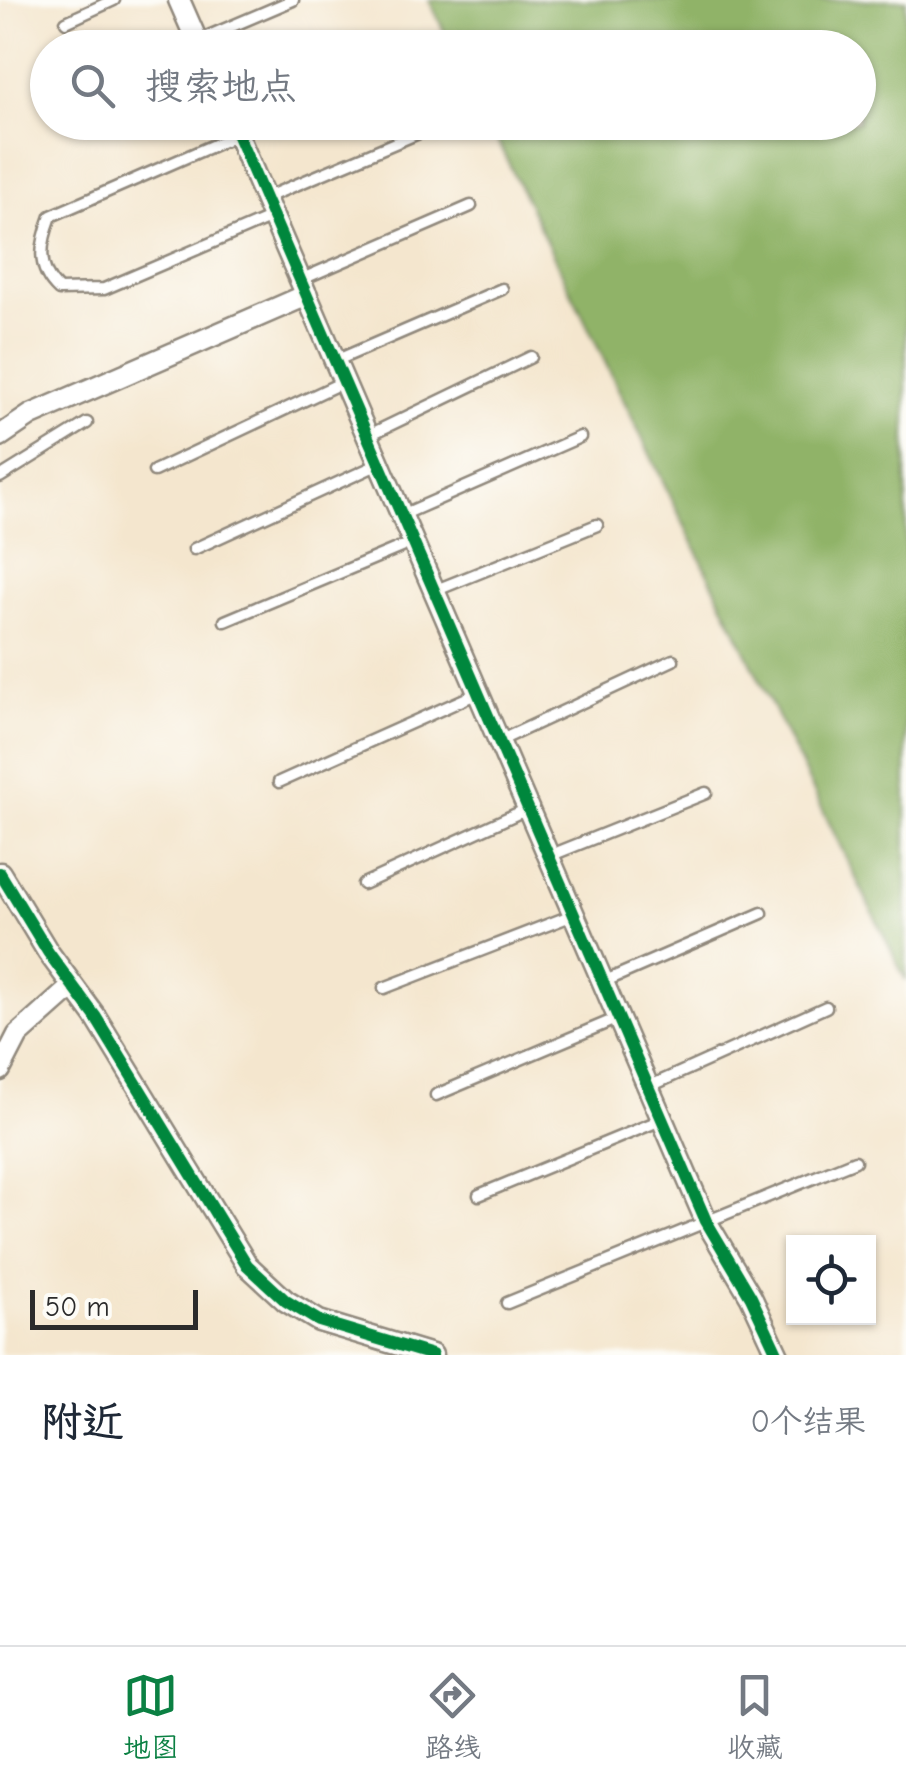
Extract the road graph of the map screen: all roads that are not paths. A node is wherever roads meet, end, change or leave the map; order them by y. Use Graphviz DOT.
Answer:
graph roads {
  1 [pos="114,0"];
  2 [pos="179,0"];
  3 [pos="292,0"];
  4 [pos="66,22"];
  5 [pos="192,30"];
  6 [pos="228,30"];
  7 [pos="206,140"];
  8 [pos="240,140"];
  9 [pos="406,140"];
  10 [pos="471,206"];
  11 [pos="269,208"];
  12 [pos="304,288"];
  13 [pos="502,289"];
  14 [pos="531,358"];
  15 [pos="335,360"];
  16 [pos="344,381"];
  17 [pos="87,424"];
  18 [pos="0,436"];
  19 [pos="368,436"];
  20 [pos="580,438"];
  21 [pos="380,464"];
  22 [pos="154,470"];
  23 [pos="0,477"];
  24 [pos="402,515"];
  25 [pos="597,525"];
  26 [pos="413,542"];
  27 [pos="194,549"];
  28 [pos="434,591"];
  29 [pos="225,621"];
  30 [pos="672,660"];
  31 [pos="478,693"];
  32 [pos="499,742"];
  33 [pos="278,782"];
  34 [pos="706,792"];
  35 [pos="528,808"];
  36 [pos="549,856"];
  37 [pos="0,873"];
  38 [pos="364,884"];
  39 [pos="574,914"];
  40 [pos="762,914"];
  41 [pos="603,982"];
  42 [pos="73,986"];
  43 [pos="384,988"];
  44 [pos="826,1006"];
  45 [pos="618,1018"];
  46 [pos="0,1070"];
  47 [pos="648,1087"];
  48 [pos="436,1096"];
  49 [pos="662,1119"];
  50 [pos="855,1160"];
  51 [pos="479,1195"];
  52 [pos="706,1221"];
  53 [pos="507,1303"];
  54 [pos="432,1355"];
  55 [pos="778,1355"];
  1 -- 4 [label="lane"];
  2 -- 5 [label="street"];
  3 -- 6 [label="lane"];
  7 -- 11 [label="lane"];
  8 -- 11 [label="street"];
  9 -- 11 [label="lane"];
  10 -- 12 [label="lane"];
  11 -- 12 [label="street"];
  12 -- 15 [label="street"];
  12 -- 18 [label="street"];
  13 -- 15 [label="lane"];
  14 -- 19 [label="lane"];
  15 -- 16 [label="street"];
  16 -- 19 [label="street"];
  16 -- 22 [label="lane"];
  17 -- 23 [label="lane"];
  19 -- 21 [label="street"];
  20 -- 24 [label="lane"];
  21 -- 24 [label="street"];
  21 -- 27 [label="lane"];
  24 -- 26 [label="street"];
  25 -- 28 [label="lane"];
  26 -- 28 [label="street"];
  26 -- 29 [label="lane"];
  28 -- 31 [label="street"];
  30 -- 32 [label="lane"];
  31 -- 32 [label="street"];
  31 -- 33 [label="lane"];
  32 -- 35 [label="street"];
  34 -- 36 [label="lane"];
  35 -- 36 [label="street"];
  35 -- 38 [label="lane"];
  36 -- 39 [label="street"];
  37 -- 42 [label="street"];
  39 -- 41 [label="street"];
  39 -- 43 [label="lane"];
  40 -- 41 [label="lane"];
  41 -- 45 [label="street"];
  42 -- 46 [label="street"];
  42 -- 54 [label="street"];
  44 -- 47 [label="lane"];
  45 -- 47 [label="street"];
  45 -- 48 [label="lane"];
  47 -- 49 [label="street"];
  49 -- 51 [label="lane"];
  49 -- 52 [label="street"];
  50 -- 52 [label="lane"];
  52 -- 53 [label="lane"];
  52 -- 55 [label="street"];
}
